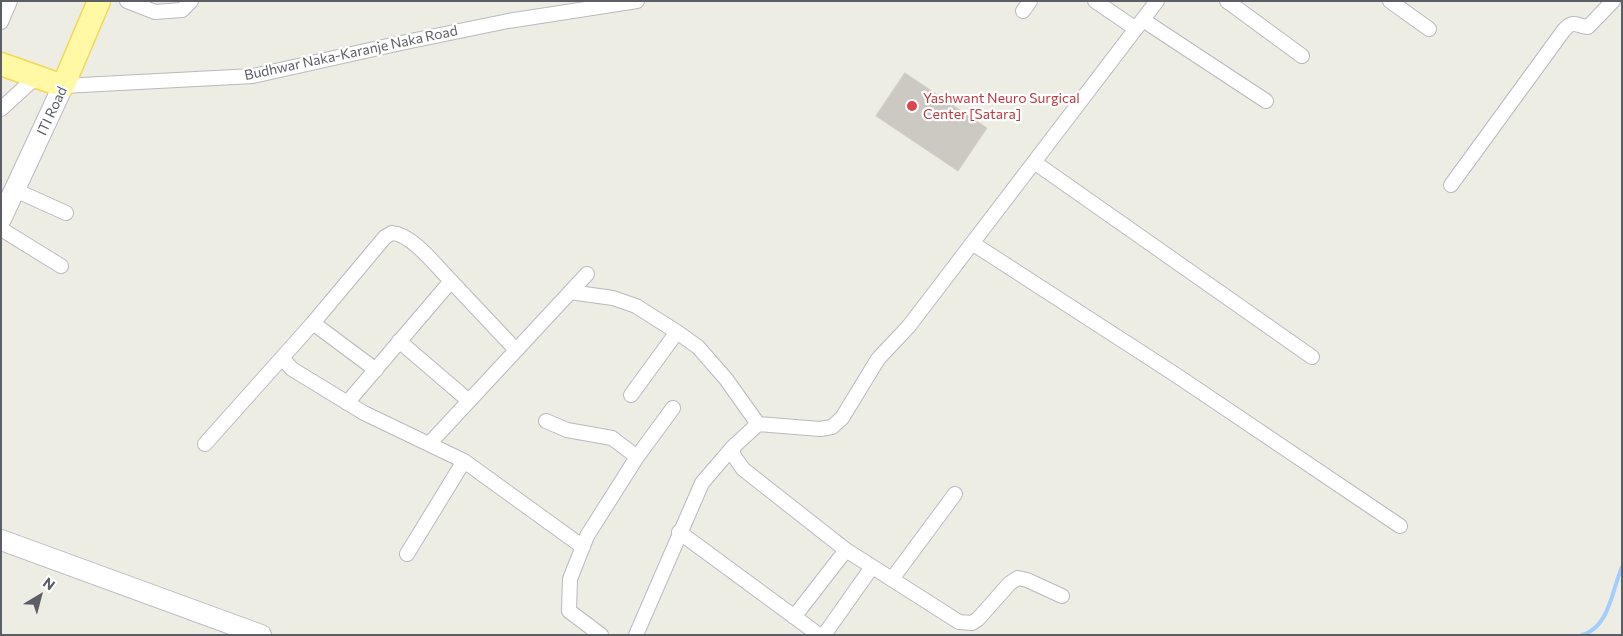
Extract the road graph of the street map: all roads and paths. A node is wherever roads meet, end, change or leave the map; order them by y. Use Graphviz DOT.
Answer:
graph roads {
  1 [pos="10,1"];
  2 [pos="99,1"];
  3 [pos="127,1"];
  4 [pos="191,1"];
  5 [pos="636,1"];
  6 [pos="1095,1"];
  7 [pos="1157,1"];
  8 [pos="1227,1"];
  9 [pos="1390,1"];
  10 [pos="1613,1"];
  11 [pos="1,22"];
  12 [pos="1139,25"];
  13 [pos="1430,29"];
  14 [pos="1302,56"];
  15 [pos="1,64"];
  16 [pos="37,76"];
  17 [pos="63,86"];
  18 [pos="1266,101"];
  19 [pos="1,109"];
  20 [pos="1034,162"];
  21 [pos="1451,185"];
  22 [pos="14,190"];
  23 [pos="66,213"];
  24 [pos="1,218"];
  25 [pos="1,229"];
  26 [pos="972,243"];
  27 [pos="61,266"];
  28 [pos="587,274"];
  29 [pos="451,281"];
  30 [pos="570,292"];
  31 [pos="313,323"];
  32 [pos="677,332"];
  33 [pos="399,342"];
  34 [pos="516,350"];
  35 [pos="282,358"];
  36 [pos="1312,358"];
  37 [pos="376,370"];
  38 [pos="631,396"];
  39 [pos="469,401"];
  40 [pos="347,402"];
  41 [pos="673,408"];
  42 [pos="546,421"];
  43 [pos="758,424"];
  44 [pos="205,444"];
  45 [pos="429,444"];
  46 [pos="732,448"];
  47 [pos="637,457"];
  48 [pos="464,461"];
  49 [pos="955,494"];
  50 [pos="1400,526"];
  51 [pos="680,532"];
  52 [pos="1,540"];
  53 [pos="583,547"];
  54 [pos="846,550"];
  55 [pos="407,554"];
  56 [pos="872,567"];
  57 [pos="892,579"];
  58 [pos="1062,596"];
  59 [pos="794,617"];
  60 [pos="232,630"];
  61 [pos="641,633"];
  62 [pos="261,635"];
  63 [pos="601,635"];
  64 [pos="819,635"];
  65 [pos="824,635"];
  1 -- 11 [label="street"];
  2 -- 17 [label="main road, ITI Road"];
  3 -- 4 [label="street"];
  5 -- 17 [label="street, Budhwar Naka-Karanje Naka Road"];
  6 -- 12 [label="street"];
  7 -- 12 [label="street"];
  8 -- 14 [label="street"];
  9 -- 13 [label="street"];
  10 -- 21 [label="street"];
  12 -- 18 [label="street"];
  12 -- 20 [label="street"];
  15 -- 16 [label="main road"];
  16 -- 17 [label="main road"];
  16 -- 19 [label="street"];
  17 -- 22 [label="main road, ITI Road"];
  20 -- 26 [label="street"];
  20 -- 36 [label="street"];
  22 -- 23 [label="street"];
  22 -- 24 [label="main road, ITI Road"];
  25 -- 27 [label="street"];
  26 -- 43 [label="street"];
  26 -- 50 [label="street"];
  28 -- 30 [label="street"];
  29 -- 31 [label="street"];
  29 -- 33 [label="street"];
  29 -- 34 [label="street"];
  30 -- 32 [label="street"];
  30 -- 34 [label="street"];
  31 -- 35 [label="street"];
  31 -- 37 [label="street"];
  32 -- 38 [label="street"];
  32 -- 43 [label="street"];
  33 -- 37 [label="street"];
  33 -- 39 [label="street"];
  34 -- 39 [label="street"];
  35 -- 40 [label="street"];
  35 -- 44 [label="street"];
  37 -- 40 [label="street"];
  39 -- 45 [label="street"];
  40 -- 45 [label="street"];
  41 -- 47 [label="street"];
  42 -- 47 [label="street"];
  43 -- 46 [label="street"];
  45 -- 48 [label="street"];
  46 -- 51 [label="street"];
  46 -- 54 [label="street"];
  47 -- 53 [label="street"];
  48 -- 53 [label="street"];
  48 -- 55 [label="street"];
  49 -- 57 [label="street"];
  51 -- 59 [label="street"];
  51 -- 61 [label="street"];
  52 -- 60 [label="main road"];
  53 -- 63 [label="street"];
  54 -- 56 [label="street"];
  54 -- 59 [label="street"];
  56 -- 57 [label="street"];
  56 -- 65 [label="street"];
  57 -- 58 [label="street"];
  59 -- 64 [label="street"];
  60 -- 62 [label="main road"];
}
